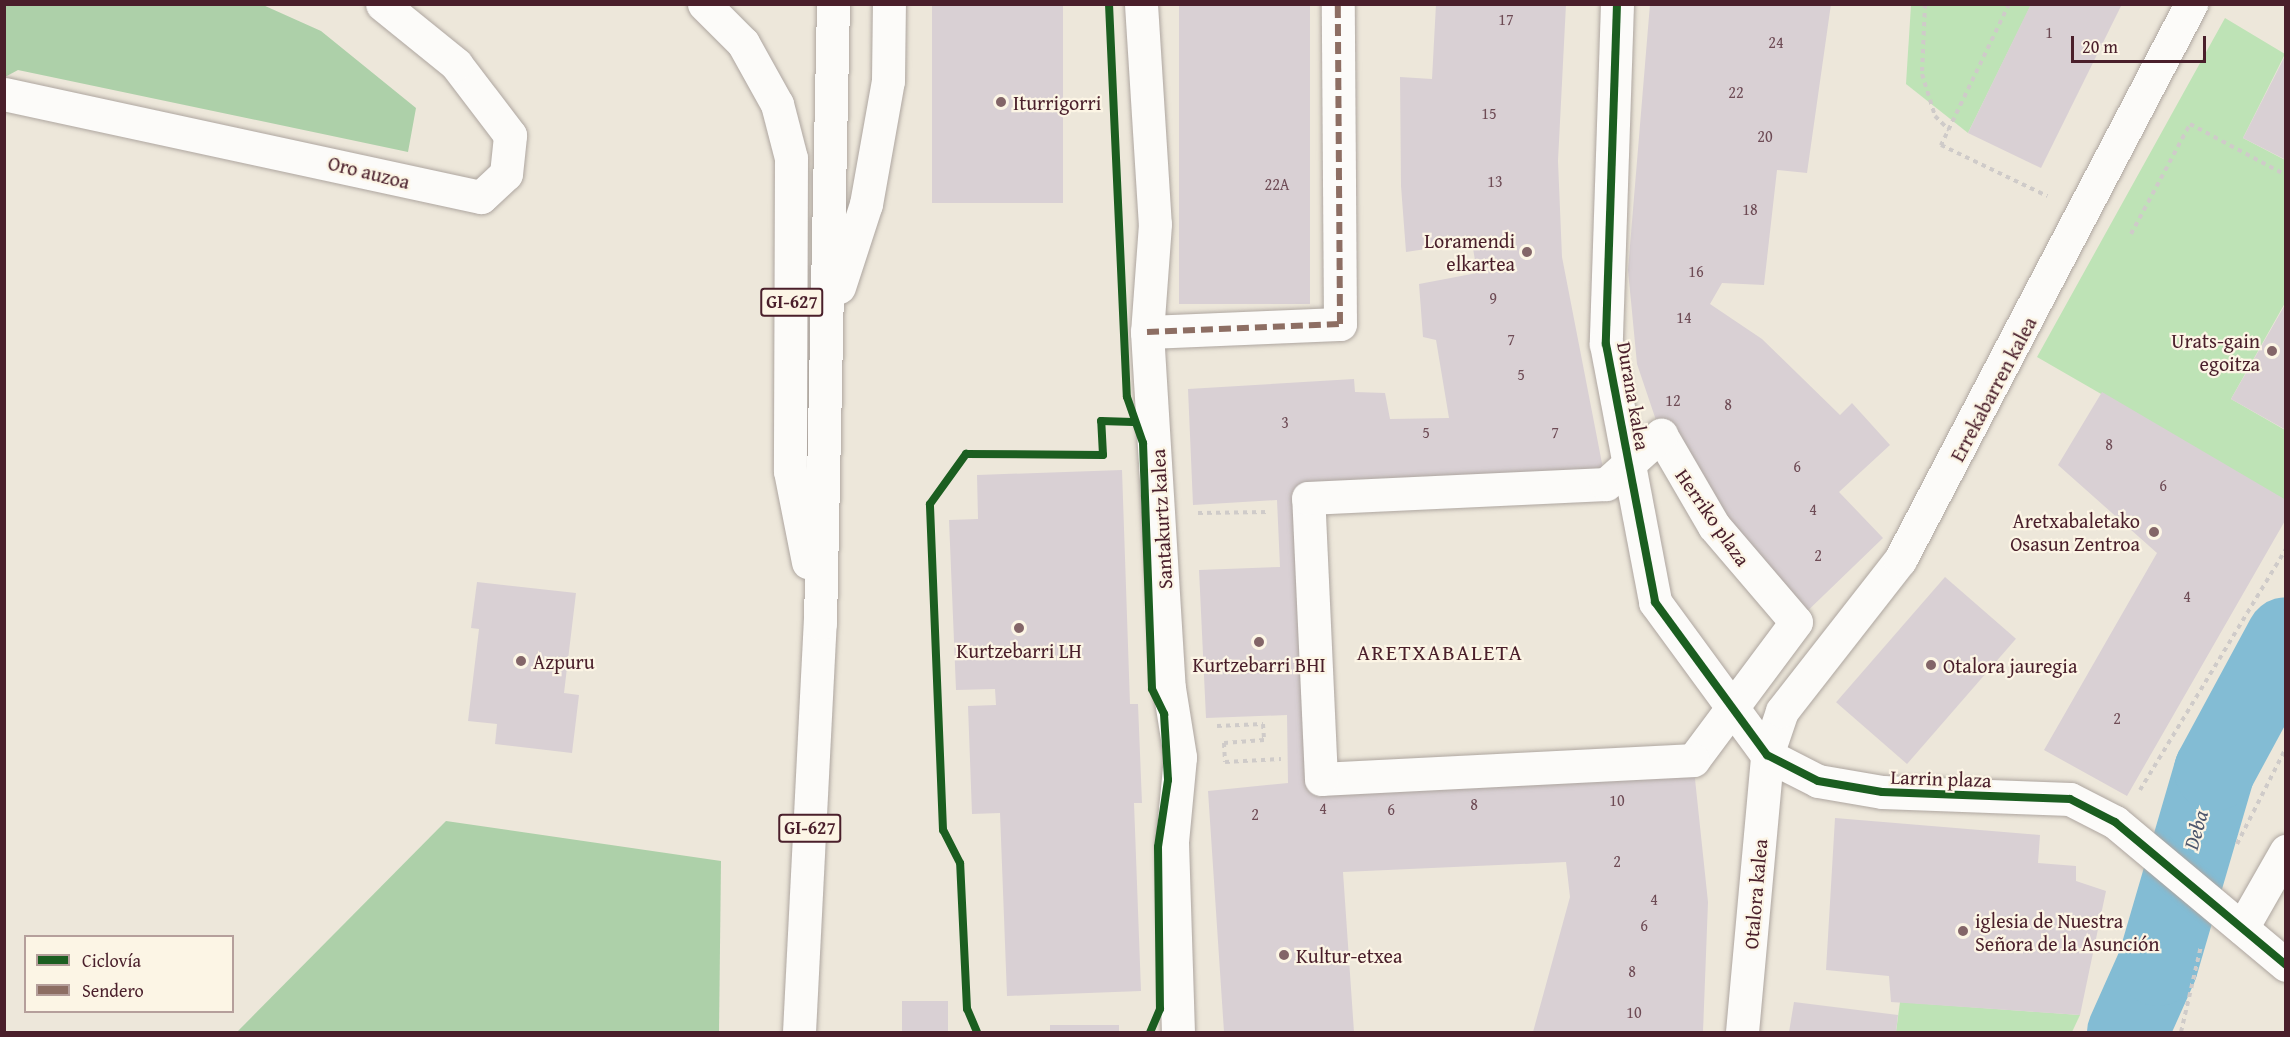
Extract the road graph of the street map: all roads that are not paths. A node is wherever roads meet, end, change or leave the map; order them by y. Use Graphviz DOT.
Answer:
graph roads {
  1 [pos="382,4"];
  2 [pos="704,4"];
  3 [pos="833,4"];
  4 [pos="889,4"];
  5 [pos="1141,4"];
  6 [pos="1338,4"];
  7 [pos="1617,4"];
  8 [pos="2191,4"];
  9 [pos="4,94"];
  10 [pos="827,320"];
  11 [pos="1147,332"];
  12 [pos="1629,464"];
  13 [pos="820,623"];
  14 [pos="1732,707"];
  15 [pos="1767,755"];
  16 [pos="2286,851"];
  17 [pos="2242,928"];
  18 [pos="2286,965"];
  19 [pos="799,1032"];
  20 [pos="1178,1032"];
  21 [pos="1742,1032"];
  1 -- 9 [label="street, Oro auzoa"];
  2 -- 13 [label="street, GI-627"];
  3 -- 10 [label="street, GI-627"];
  4 -- 10 [label="street, GI-627"];
  5 -- 11 [label="street, Santakurtz kalea"];
  6 -- 11 [label="street"];
  7 -- 12 [label="street, Durana kalea"];
  8 -- 15 [label="street, Errekabarren kalea"];
  10 -- 13 [label="street, GI-627"];
  11 -- 20 [label="street, Santakurtz kalea"];
  12 -- 14 [label="street, Durana kalea"];
  12 -- 14 [label="street, Herriko plaza"];
  12 -- 14 [label="street, Herriko plaza"];
  13 -- 19 [label="street, GI-627"];
  14 -- 15 [label="street, Durana kalea"];
  15 -- 17 [label="street, Larrin plaza"];
  15 -- 21 [label="street, Otalora kalea"];
  16 -- 17 [label="street"];
  17 -- 18 [label="street, Larrin plaza"];
}
